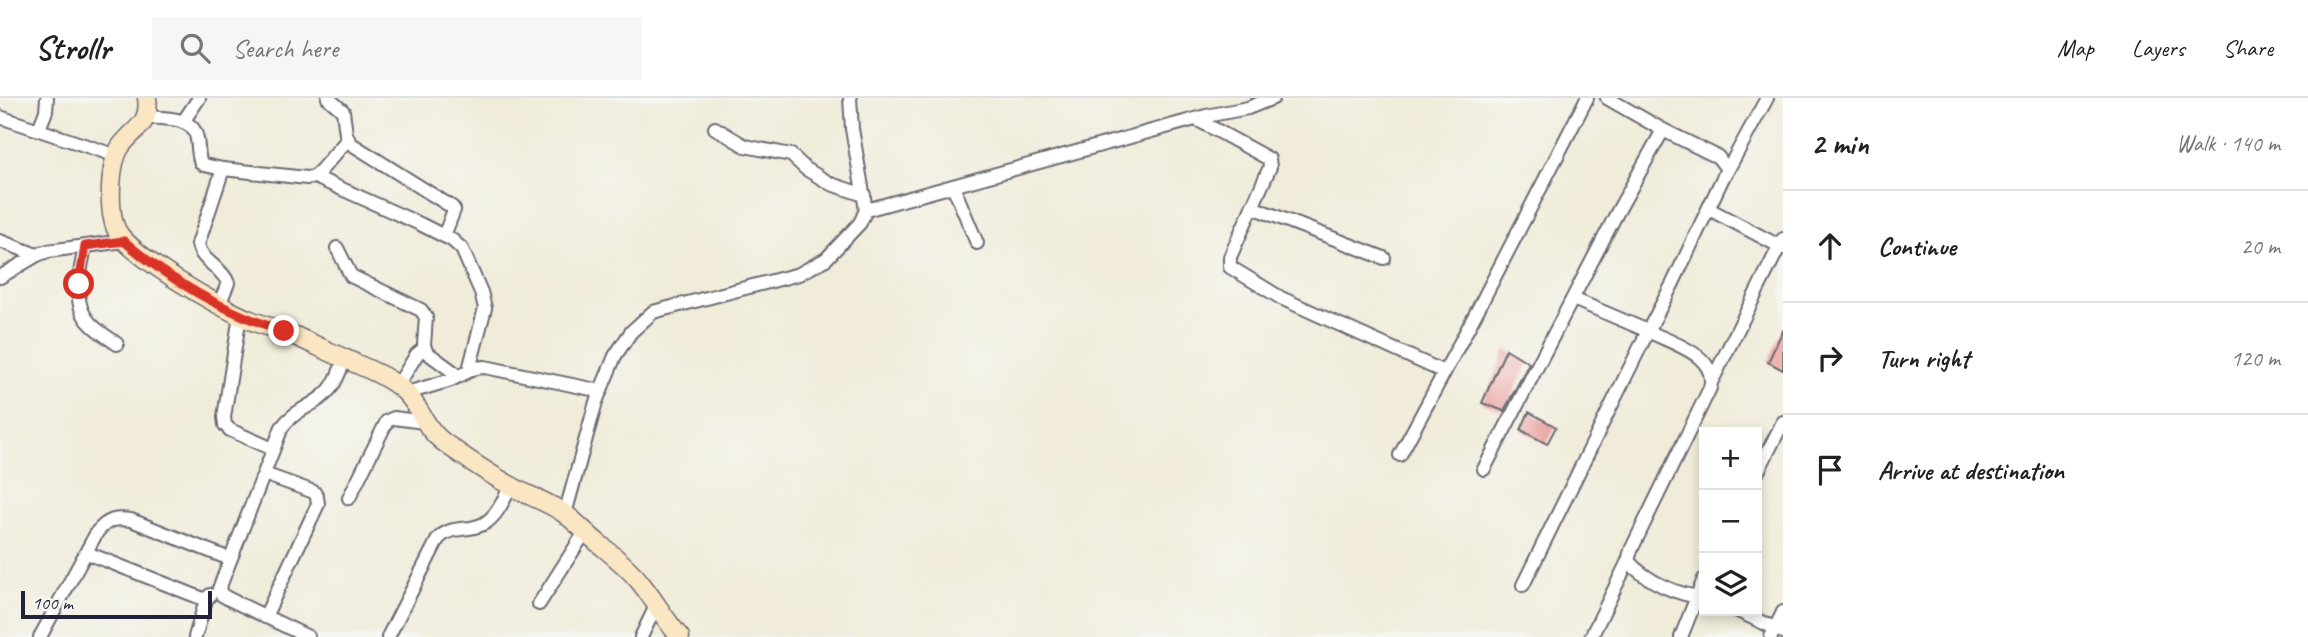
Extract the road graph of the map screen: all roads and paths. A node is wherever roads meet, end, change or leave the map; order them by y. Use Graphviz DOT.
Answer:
graph roads {
  1 [pos="47,98"];
  2 [pos="147,98"];
  3 [pos="199,98"];
  4 [pos="328,98"];
  5 [pos="850,98"];
  6 [pos="1272,98"];
  7 [pos="1587,98"];
  8 [pos="1607,98"];
  9 [pos="1766,98"];
  10 [pos="0,117"];
  11 [pos="146,117"];
  12 [pos="1196,119"];
  13 [pos="183,122"];
  14 [pos="715,128"];
  15 [pos="40,129"];
  16 [pos="1663,130"];
  17 [pos="347,140"];
  18 [pos="117,156"];
  19 [pos="223,169"];
  20 [pos="1727,173"];
  21 [pos="316,177"];
  22 [pos="953,186"];
  23 [pos="864,195"];
  24 [pos="1252,207"];
  25 [pos="1709,209"];
  26 [pos="866,210"];
  27 [pos="444,236"];
  28 [pos="0,241"];
  29 [pos="124,241"];
  30 [pos="977,243"];
  31 [pos="1782,244"];
  32 [pos="85,246"];
  33 [pos="337,247"];
  34 [pos="37,255"];
  35 [pos="1384,258"];
  36 [pos="0,277"];
  37 [pos="1573,299"];
  38 [pos="219,305"];
  39 [pos="240,315"];
  40 [pos="1648,331"];
  41 [pos="117,344"];
  42 [pos="425,348"];
  43 [pos="345,359"];
  44 [pos="1444,372"];
  45 [pos="464,373"];
  46 [pos="1713,379"];
  47 [pos="402,389"];
  48 [pos="600,391"];
  49 [pos="424,422"];
  50 [pos="1783,422"];
  51 [pos="273,449"];
  52 [pos="1400,455"];
  53 [pos="1762,464"];
  54 [pos="1484,469"];
  55 [pos="264,474"];
  56 [pos="511,486"];
  57 [pos="349,498"];
  58 [pos="565,514"];
  59 [pos="585,532"];
  60 [pos="88,553"];
  61 [pos="230,559"];
  62 [pos="1628,561"];
  63 [pos="1523,584"];
  64 [pos="219,589"];
  65 [pos="1699,597"];
  66 [pos="1699,599"];
  67 [pos="206,600"];
  68 [pos="539,604"];
  69 [pos="656,606"];
  70 [pos="1783,611"];
  71 [pos="1747,616"];
  72 [pos="265,617"];
  73 [pos="1776,632"];
  74 [pos="40,637"];
  75 [pos="195,637"];
  76 [pos="309,637"];
  77 [pos="388,637"];
  78 [pos="641,637"];
  79 [pos="680,637"];
  80 [pos="1591,637"];
  81 [pos="1681,637"];
  1 -- 15 [label="street"];
  2 -- 11 [label="street"];
  3 -- 13 [label="street"];
  4 -- 17 [label="street"];
  5 -- 23 [label="street"];
  6 -- 12 [label="street"];
  7 -- 44 [label="street"];
  8 -- 16 [label="street"];
  9 -- 20 [label="street"];
  10 -- 15 [label="street"];
  11 -- 13 [label="street"];
  11 -- 18 [label="street"];
  12 -- 22 [label="street"];
  12 -- 24 [label="street"];
  13 -- 19 [label="street"];
  14 -- 23 [label="street"];
  15 -- 18 [label="street"];
  16 -- 20 [label="street"];
  16 -- 37 [label="street"];
  17 -- 21 [label="street"];
  17 -- 27 [label="street"];
  18 -- 29 [label="street"];
  19 -- 21 [label="street"];
  19 -- 38 [label="street"];
  20 -- 25 [label="street"];
  21 -- 27 [label="street"];
  22 -- 26 [label="street"];
  22 -- 30 [label="street"];
  23 -- 26 [label="street"];
  24 -- 35 [label="street"];
  24 -- 44 [label="street"];
  25 -- 31 [label="street"];
  25 -- 40 [label="street"];
  26 -- 48 [label="street"];
  27 -- 45 [label="street"];
  28 -- 34 [label="street"];
  29 -- 32 [label="street"];
  29 -- 38 [label="street"];
  31 -- 46 [label="street"];
  32 -- 34 [label="street"];
  32 -- 41 [label="street"];
  33 -- 42 [label="street"];
  34 -- 36 [label="street"];
  37 -- 40 [label="street"];
  37 -- 54 [label="street"];
  38 -- 39 [label="street"];
  39 -- 43 [label="street"];
  39 -- 51 [label="street"];
  40 -- 46 [label="street"];
  40 -- 63 [label="street"];
  42 -- 45 [label="street"];
  42 -- 47 [label="street"];
  43 -- 47 [label="street"];
  43 -- 51 [label="street"];
  44 -- 52 [label="street"];
  45 -- 47 [label="street"];
  45 -- 48 [label="street"];
  46 -- 62 [label="street"];
  47 -- 49 [label="street"];
  48 -- 58 [label="street"];
  49 -- 56 [label="street"];
  49 -- 57 [label="street"];
  50 -- 53 [label="street"];
  51 -- 55 [label="street"];
  55 -- 61 [label="street"];
  55 -- 72 [label="street"];
  56 -- 58 [label="street"];
  56 -- 77 [label="street"];
  58 -- 59 [label="street"];
  59 -- 68 [label="street"];
  59 -- 69 [label="street"];
  60 -- 61 [label="street"];
  60 -- 67 [label="street"];
  60 -- 74 [label="street"];
  61 -- 64 [label="street"];
  62 -- 65 [label="street"];
  62 -- 80 [label="street"];
  64 -- 67 [label="street"];
  64 -- 72 [label="street"];
  66 -- 81 [label="street"];
  67 -- 75 [label="street"];
  69 -- 78 [label="street"];
  69 -- 79 [label="street"];
  70 -- 73 [label="street"];
  71 -- 73 [label="street"];
  72 -- 76 [label="street"];
}
